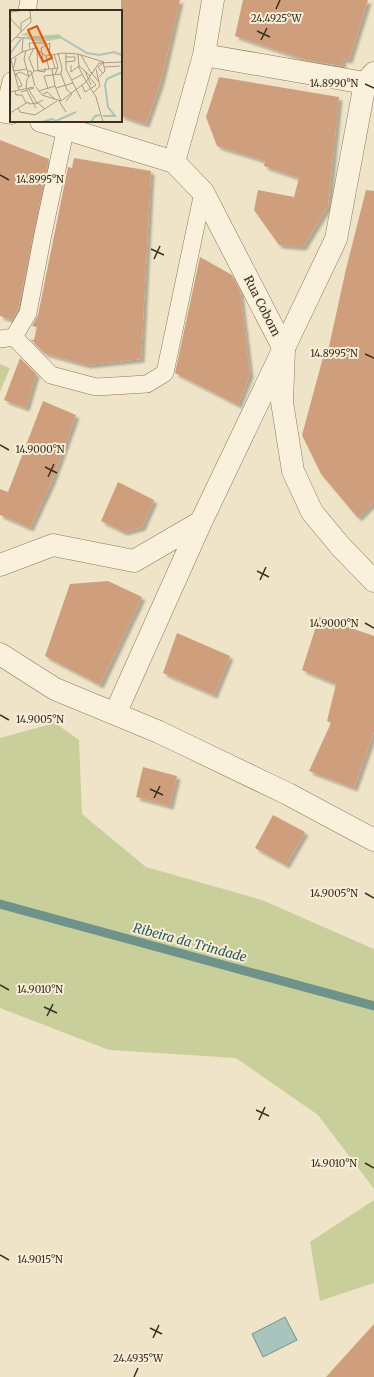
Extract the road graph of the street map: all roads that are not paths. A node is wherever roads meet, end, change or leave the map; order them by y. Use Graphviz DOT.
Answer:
graph roads {
  1 [pos="30,0"];
  2 [pos="213,0"];
  3 [pos="27,10"];
  4 [pos="204,55"];
  5 [pos="370,78"];
  6 [pos="10,86"];
  7 [pos="5,112"];
  8 [pos="45,122"];
  9 [pos="66,128"];
  10 [pos="174,162"];
  11 [pos="203,192"];
  12 [pos="7,338"];
  13 [pos="284,349"];
  14 [pos="201,522"];
  15 [pos="0,564"];
  16 [pos="373,579"];
  17 [pos="0,654"];
  18 [pos="115,714"];
  19 [pos="374,840"];
  1 -- 3 [label="lane"];
  2 -- 4 [label="street"];
  4 -- 5 [label="street"];
  4 -- 10 [label="street"];
  5 -- 13 [label="street"];
  6 -- 7 [label="lane"];
  8 -- 9 [label="street, Rua Cobom"];
  9 -- 10 [label="street, Rua Cobom"];
  9 -- 12 [label="lane"];
  10 -- 11 [label="street, Rua Cobom"];
  11 -- 12 [label="lane"];
  11 -- 13 [label="street, Rua Cobom"];
  13 -- 14 [label="street"];
  13 -- 16 [label="street, Rua Cobom"];
  14 -- 15 [label="street"];
  14 -- 18 [label="street"];
  17 -- 18 [label="street"];
  18 -- 19 [label="street"];
}
